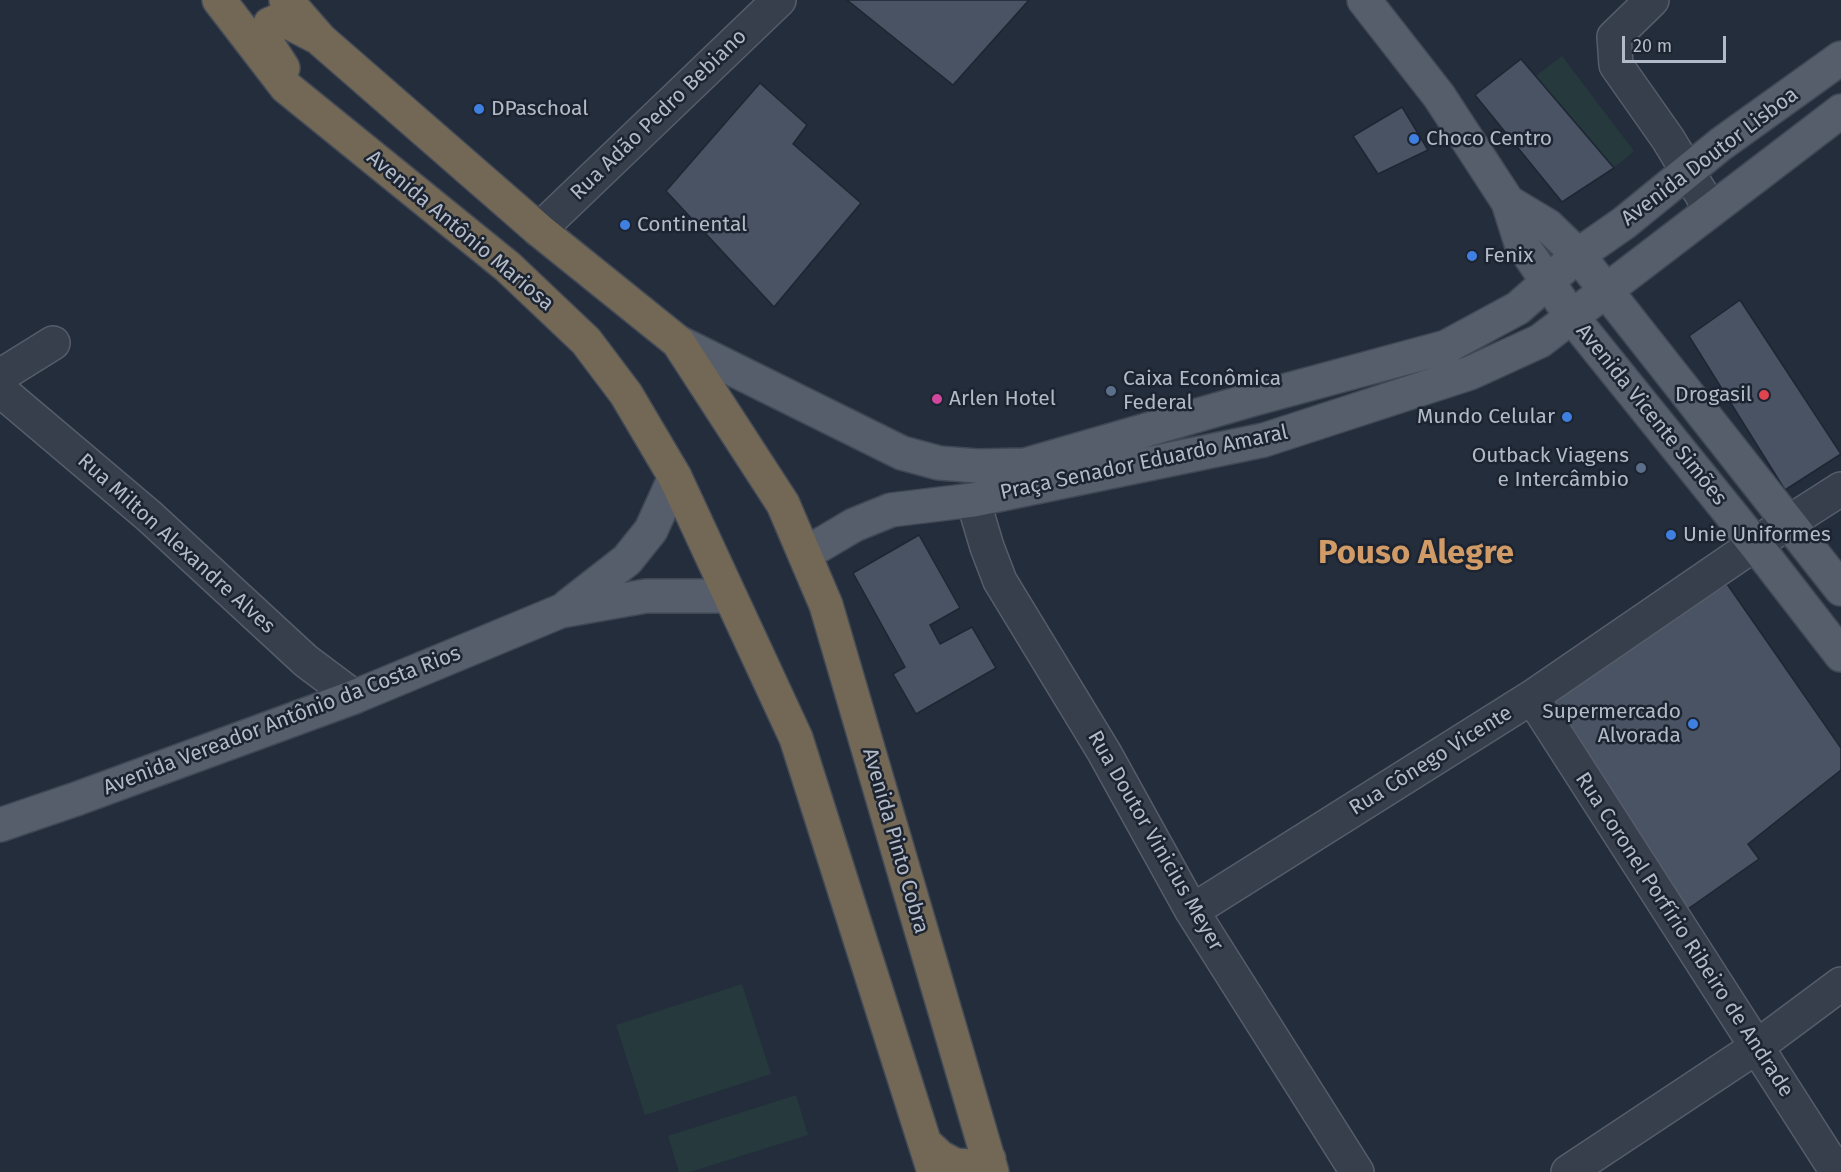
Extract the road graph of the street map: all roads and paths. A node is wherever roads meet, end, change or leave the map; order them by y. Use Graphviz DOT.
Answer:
graph roads {
  1 [pos="219,0"];
  2 [pos="286,0"];
  3 [pos="780,0"];
  4 [pos="1364,0"];
  5 [pos="1652,0"];
  6 [pos="321,40"];
  7 [pos="1841,58"];
  8 [pos="312,108"];
  9 [pos="1841,111"];
  10 [pos="1688,170"];
  11 [pos="1508,202"];
  12 [pos="1711,210"];
  13 [pos="539,230"];
  14 [pos="1578,255"];
  15 [pos="1547,282"];
  16 [pos="1607,291"];
  17 [pos="1572,316"];
  18 [pos="678,342"];
  19 [pos="53,343"];
  20 [pos="0,376"];
  21 [pos="0,390"];
  22 [pos="675,477"];
  23 [pos="1841,489"];
  24 [pos="973,500"];
  25 [pos="1789,523"];
  26 [pos="1755,544"];
  27 [pos="805,554"];
  28 [pos="1841,589"];
  29 [pos="729,596"];
  30 [pos="561,611"];
  31 [pos="1841,655"];
  32 [pos="354,696"];
  33 [pos="1532,697"];
  34 [pos="0,825"];
  35 [pos="1192,911"];
  36 [pos="1841,984"];
  37 [pos="1755,1048"];
  38 [pos="930,1157"];
  39 [pos="990,1166"];
  40 [pos="1357,1172"];
  41 [pos="1568,1172"];
  42 [pos="1837,1172"];
  1 -- 8 [label="highway, Avenida Antônio Mariosa"];
  2 -- 6 [label="highway"];
  3 -- 13 [label="street, Rua Adão Pedro Bebiano"];
  4 -- 11 [label="main road"];
  5 -- 10 [label="street"];
  6 -- 8 [label="highway"];
  6 -- 13 [label="highway"];
  7 -- 10 [label="main road, Avenida Doutor Lisboa"];
  8 -- 22 [label="highway, Avenida Antônio Mariosa"];
  9 -- 12 [label="main road, Avenida Doutor Lisboa"];
  10 -- 12 [label="street"];
  10 -- 14 [label="main road, Avenida Doutor Lisboa"];
  11 -- 14 [label="main road, Avenida Vicente Simões"];
  11 -- 15 [label="main road, Avenida Vicente Simões"];
  12 -- 16 [label="main road, Avenida Doutor Lisboa"];
  13 -- 18 [label="highway"];
  14 -- 15 [label="main road, Praça Senador Eduardo Amaral"];
  14 -- 16 [label="main road, Avenida Vicente Simões"];
  15 -- 17 [label="main road, Avenida Vicente Simões"];
  15 -- 18 [label="main road, Praça Senador Eduardo Amaral"];
  16 -- 17 [label="main road, Praça Senador Eduardo Amaral"];
  16 -- 25 [label="main road, Avenida Vicente Simões"];
  17 -- 24 [label="main road, Praça Senador Eduardo Amaral"];
  17 -- 26 [label="main road, Avenida Vicente Simões"];
  18 -- 27 [label="highway, Avenida Pinto Cobra"];
  19 -- 20 [label="street"];
  21 -- 32 [label="street, Rua Milton Alexandre Alves"];
  22 -- 29 [label="highway, Avenida Antônio Mariosa"];
  22 -- 30 [label="main road, Avenida Vereador Antônio da Costa Rios"];
  23 -- 25 [label="street, Rua Cônego Vicente"];
  24 -- 27 [label="main road, Praça Senador Eduardo Amaral"];
  24 -- 35 [label="street, Rua Doutor Vinicius Meyer"];
  25 -- 26 [label="street, Rua Cônego Vicente"];
  25 -- 28 [label="main road, Avenida Vicente Simões"];
  26 -- 31 [label="main road, Avenida Vicente Simões"];
  26 -- 33 [label="street, Rua Cônego Vicente"];
  27 -- 39 [label="highway, Avenida Pinto Cobra"];
  29 -- 30 [label="main road, Avenida Vereador Antônio da Costa Rios"];
  29 -- 38 [label="highway"];
  30 -- 32 [label="main road, Avenida Vereador Antônio da Costa Rios"];
  32 -- 34 [label="main road, Avenida Vereador Antônio da Costa Rios"];
  33 -- 35 [label="street, Rua Cônego Vicente"];
  33 -- 37 [label="street, Rua Coronel Porfírio Ribeiro de Andrade"];
  35 -- 40 [label="street, Rua Doutor Vinicius Meyer"];
  36 -- 37 [label="street"];
  37 -- 41 [label="street"];
  37 -- 42 [label="street, Rua Coronel Porfírio Ribeiro de Andrade"];
  38 -- 39 [label="highway"];
}
